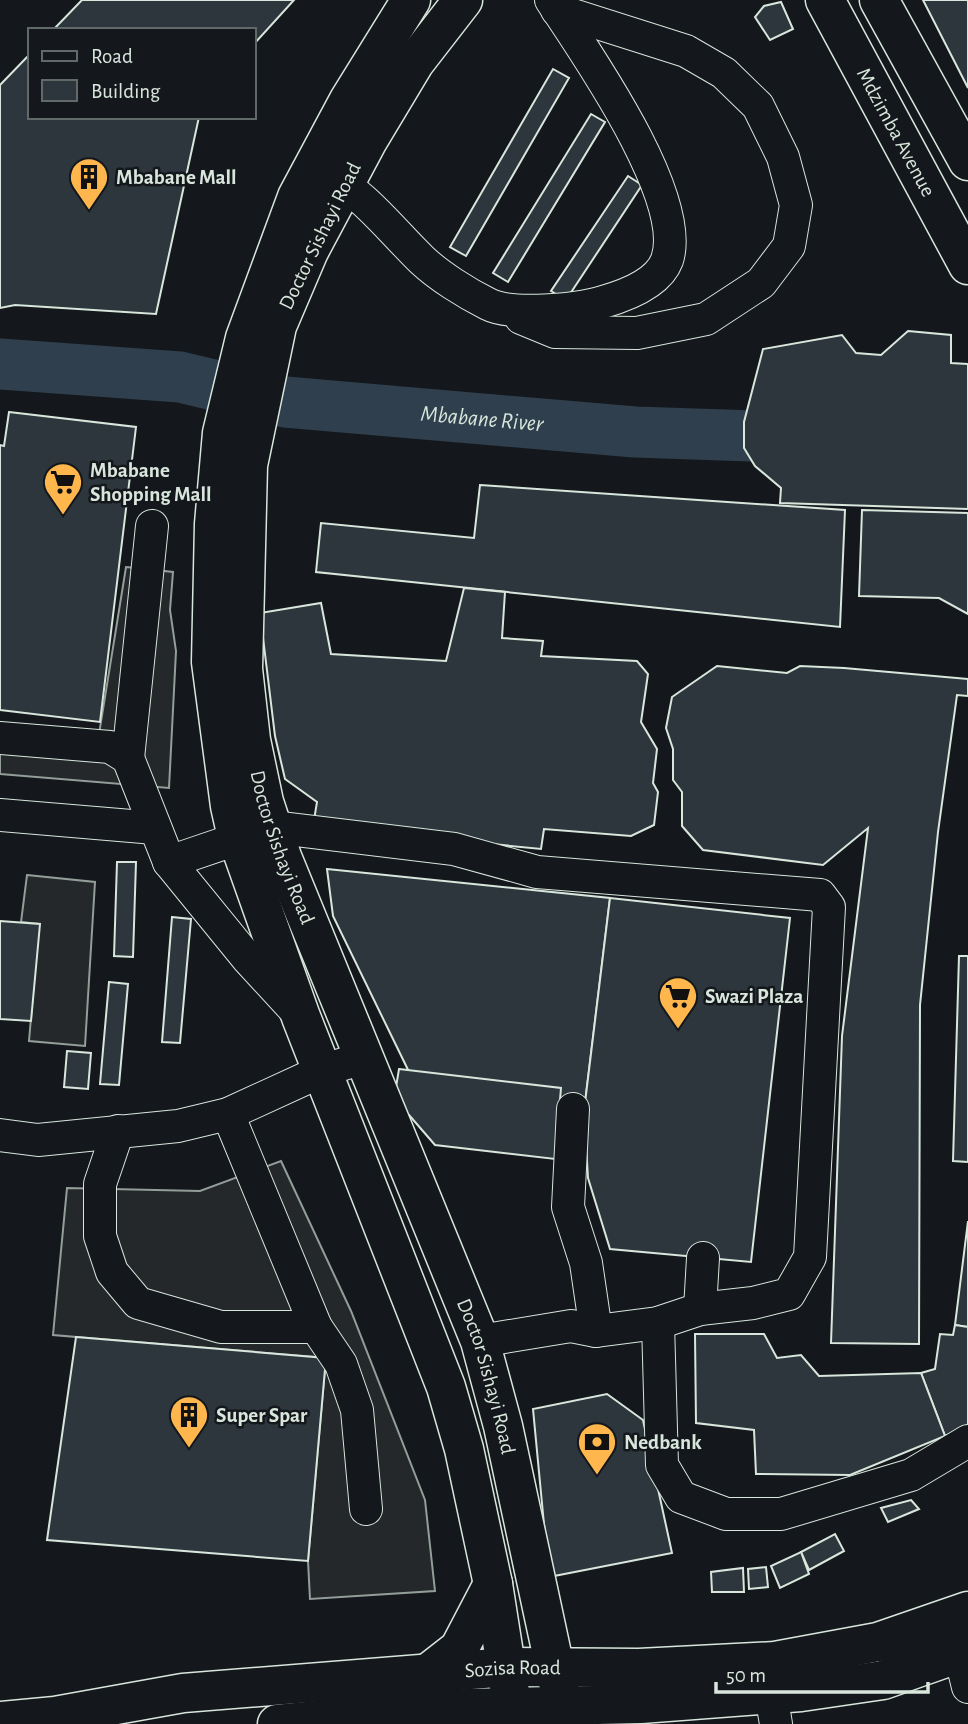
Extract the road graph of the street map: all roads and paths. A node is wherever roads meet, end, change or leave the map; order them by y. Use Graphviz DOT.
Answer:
graph roads {
  1 [pos="411,0"];
  2 [pos="463,0"];
  3 [pos="825,0"];
  4 [pos="878,0"];
  5 [pos="554,5"];
  6 [pos="968,161"];
  7 [pos="329,176"];
  8 [pos="968,265"];
  9 [pos="490,306"];
  10 [pos="152,526"];
  11 [pos="0,738"];
  12 [pos="128,758"];
  13 [pos="0,815"];
  14 [pos="155,828"];
  15 [pos="260,847"];
  16 [pos="169,862"];
  17 [pos="301,1017"];
  18 [pos="363,1058"];
  19 [pos="324,1070"];
  20 [pos="573,1109"];
  21 [pos="228,1114"];
  22 [pos="118,1131"];
  23 [pos="0,1135"];
  24 [pos="703,1258"];
  25 [pos="700,1309"];
  26 [pos="658,1323"];
  27 [pos="316,1327"];
  28 [pos="596,1331"];
  29 [pos="480,1341"];
  30 [pos="446,1387"];
  31 [pos="968,1441"];
  32 [pos="366,1509"];
  33 [pos="493,1584"];
  34 [pos="544,1608"];
  35 [pos="963,1644"];
  36 [pos="556,1666"];
  37 [pos="508,1667"];
  38 [pos="608,1667"];
  39 [pos="439,1708"];
  40 [pos="774,1709"];
  41 [pos="630,1714"];
  42 [pos="566,1715"];
  43 [pos="55,1716"];
  44 [pos="515,1716"];
  45 [pos="3,1722"];
  46 [pos="122,1724"];
  47 [pos="277,1724"];
  1 -- 7 [label="main road, Doctor Sishayi Road"];
  2 -- 7 [label="main road, Doctor Sishayi Road"];
  3 -- 8 [label="main road, Mdzimba Avenue"];
  4 -- 6 [label="main road"];
  5 -- 9 [label="street"];
  5 -- 9 [label="street"];
  7 -- 9 [label="street"];
  7 -- 15 [label="main road, Doctor Sishayi Road"];
  10 -- 12 [label="street"];
  11 -- 12 [label="street"];
  12 -- 14 [label="street"];
  13 -- 14 [label="street"];
  14 -- 16 [label="street"];
  15 -- 16 [label="street"];
  15 -- 17 [label="main road, Doctor Sishayi Road"];
  15 -- 18 [label="main road, Doctor Sishayi Road"];
  15 -- 25 [label="street"];
  16 -- 17 [label="street"];
  17 -- 19 [label="main road, Doctor Sishayi Road"];
  18 -- 19 [label="street"];
  18 -- 29 [label="main road, Doctor Sishayi Road"];
  19 -- 21 [label="street"];
  19 -- 30 [label="main road, Doctor Sishayi Road"];
  20 -- 28 [label="street"];
  21 -- 22 [label="street"];
  21 -- 27 [label="street"];
  22 -- 23 [label="street"];
  22 -- 27 [label="street"];
  24 -- 25 [label="street"];
  25 -- 26 [label="street"];
  26 -- 28 [label="street"];
  26 -- 31 [label="street"];
  27 -- 32 [label="street"];
  28 -- 29 [label="street"];
  29 -- 30 [label="main road"];
  29 -- 34 [label="main road, Doctor Sishayi Road"];
  30 -- 33 [label="main road, Doctor Sishayi Road"];
  33 -- 37 [label="main road, Doctor Sishayi Road"];
  33 -- 39 [label="main road"];
  34 -- 36 [label="main road, Doctor Sishayi Road"];
  34 -- 38 [label="main road"];
  35 -- 38 [label="main road, Sozisa Road"];
  35 -- 40 [label="main road, Sozisa Road"];
  36 -- 37 [label="main road, Sozisa Road"];
  36 -- 38 [label="main road, Sozisa Road"];
  36 -- 42 [label="main road, Doctor Sishayi Road"];
  37 -- 39 [label="main road, Sozisa Road"];
  37 -- 44 [label="main road, Doctor Sishayi Road"];
  39 -- 43 [label="main road, Sozisa Road"];
  39 -- 44 [label="main road, Sozisa Road"];
  39 -- 47 [label="main road, Sozisa Road"];
  40 -- 41 [label="main road, Sozisa Road"];
  41 -- 42 [label="main road, Sozisa Road"];
  42 -- 44 [label="main road, Sozisa Road"];
  43 -- 45 [label="main road, Sozisa Road"];
  43 -- 46 [label="main road, Sozisa Road"];
}
